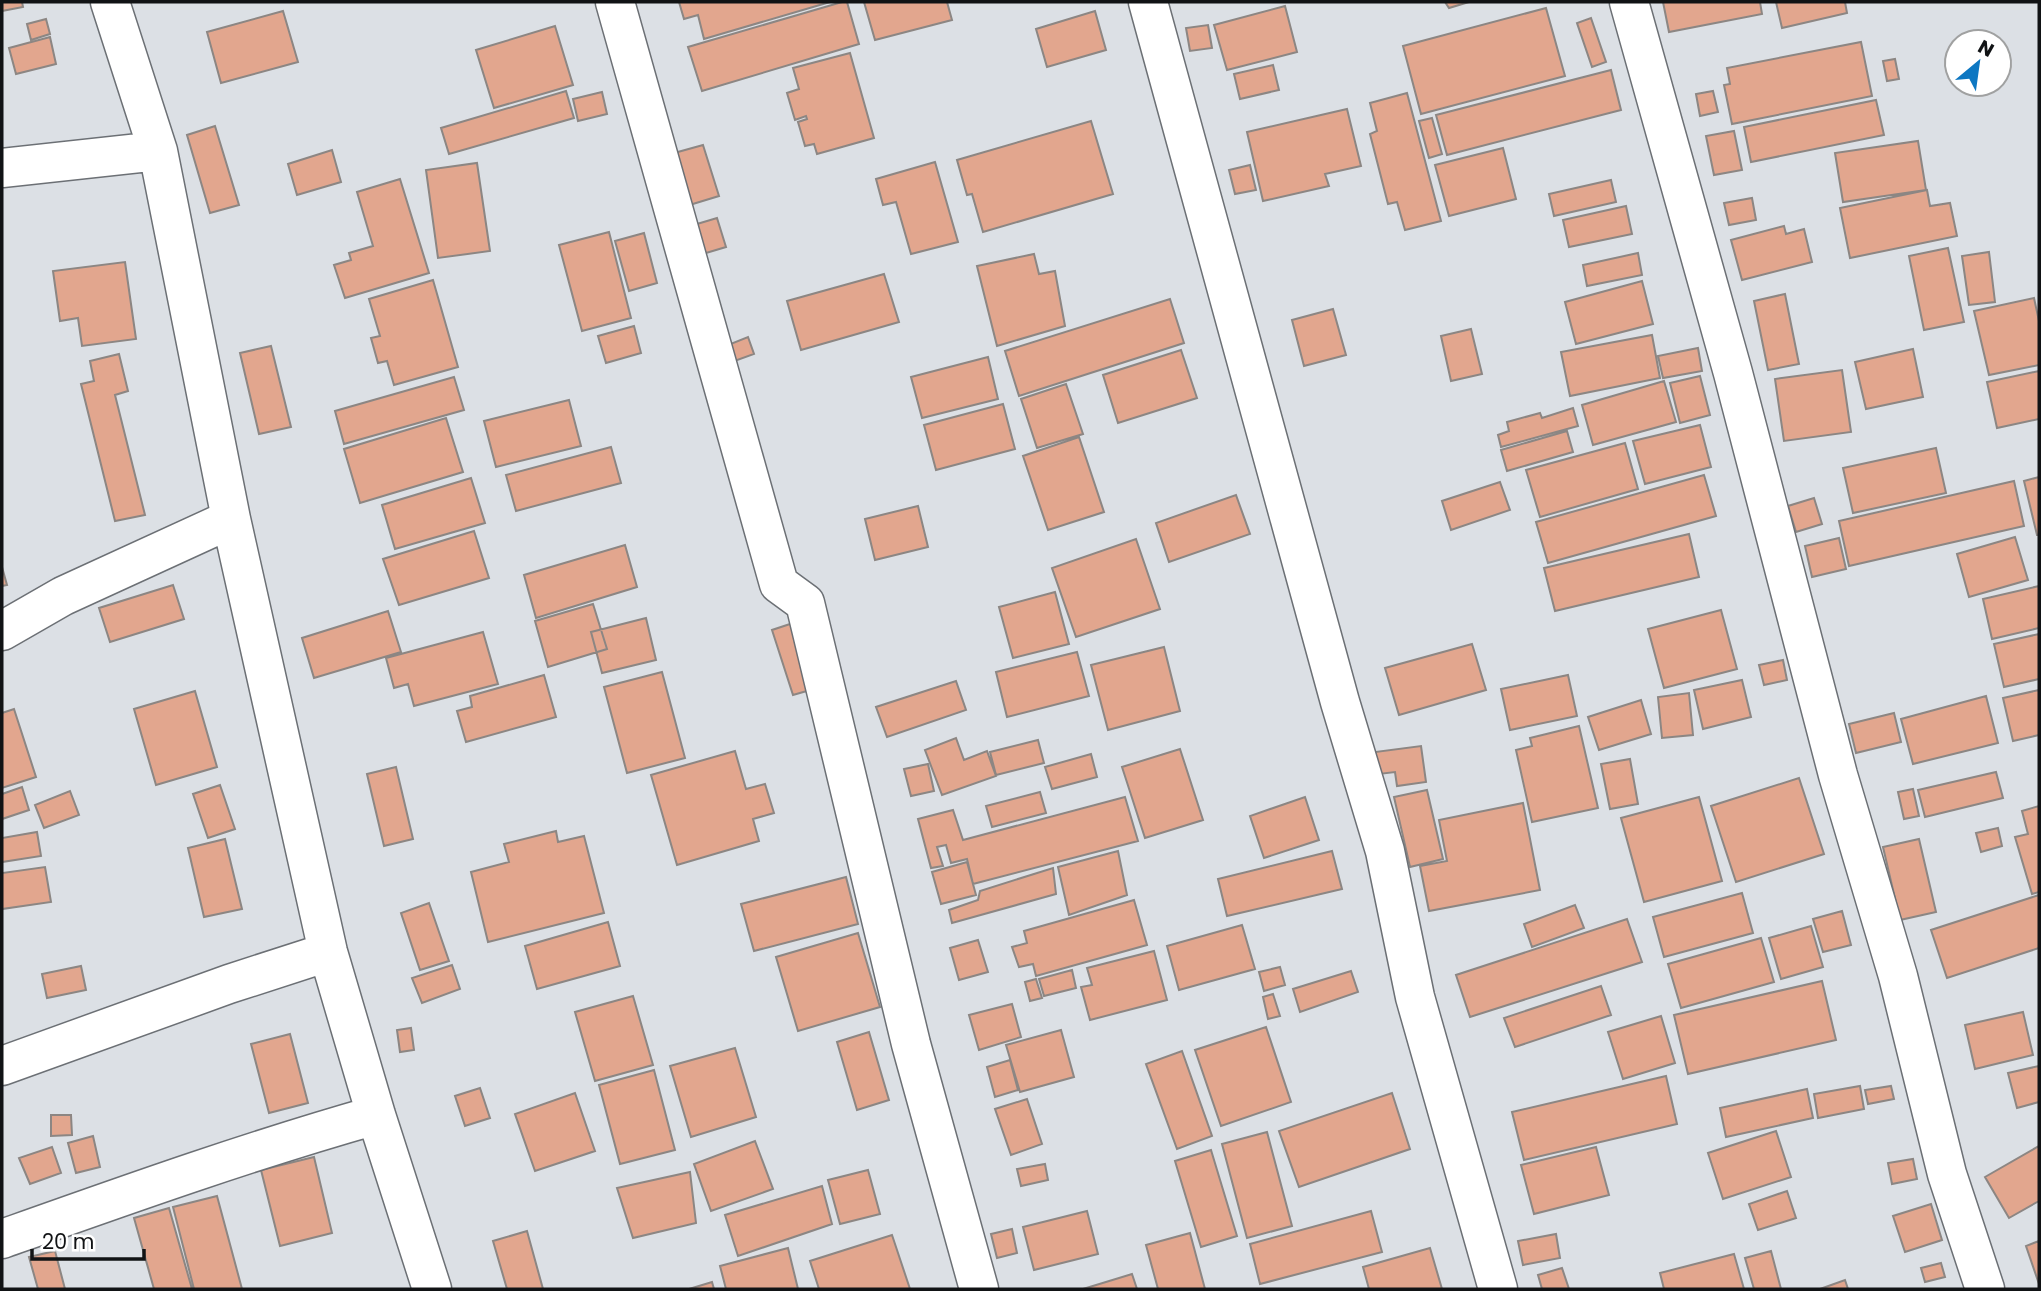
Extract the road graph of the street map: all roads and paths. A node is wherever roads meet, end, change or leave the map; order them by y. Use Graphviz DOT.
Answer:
graph roads {
  1 [pos="110,2"];
  2 [pos="615,2"];
  3 [pos="1148,2"];
  4 [pos="1629,2"];
  5 [pos="158,151"];
  6 [pos="2,168"];
  7 [pos="231,519"];
  8 [pos="2,631"];
  9 [pos="328,952"];
  10 [pos="2,1066"];
  11 [pos="376,1115"];
  12 [pos="2,1239"];
  13 [pos="432,1289"];
  14 [pos="979,1289"];
  15 [pos="1498,1289"];
  16 [pos="1984,1289"];
  1 -- 5 [label="street"];
  2 -- 14 [label="street"];
  3 -- 15 [label="street"];
  4 -- 16 [label="street"];
  5 -- 6 [label="street"];
  5 -- 7 [label="street"];
  7 -- 8 [label="street"];
  7 -- 9 [label="street"];
  9 -- 10 [label="street"];
  9 -- 11 [label="street"];
  11 -- 12 [label="street"];
  11 -- 13 [label="street"];
}
